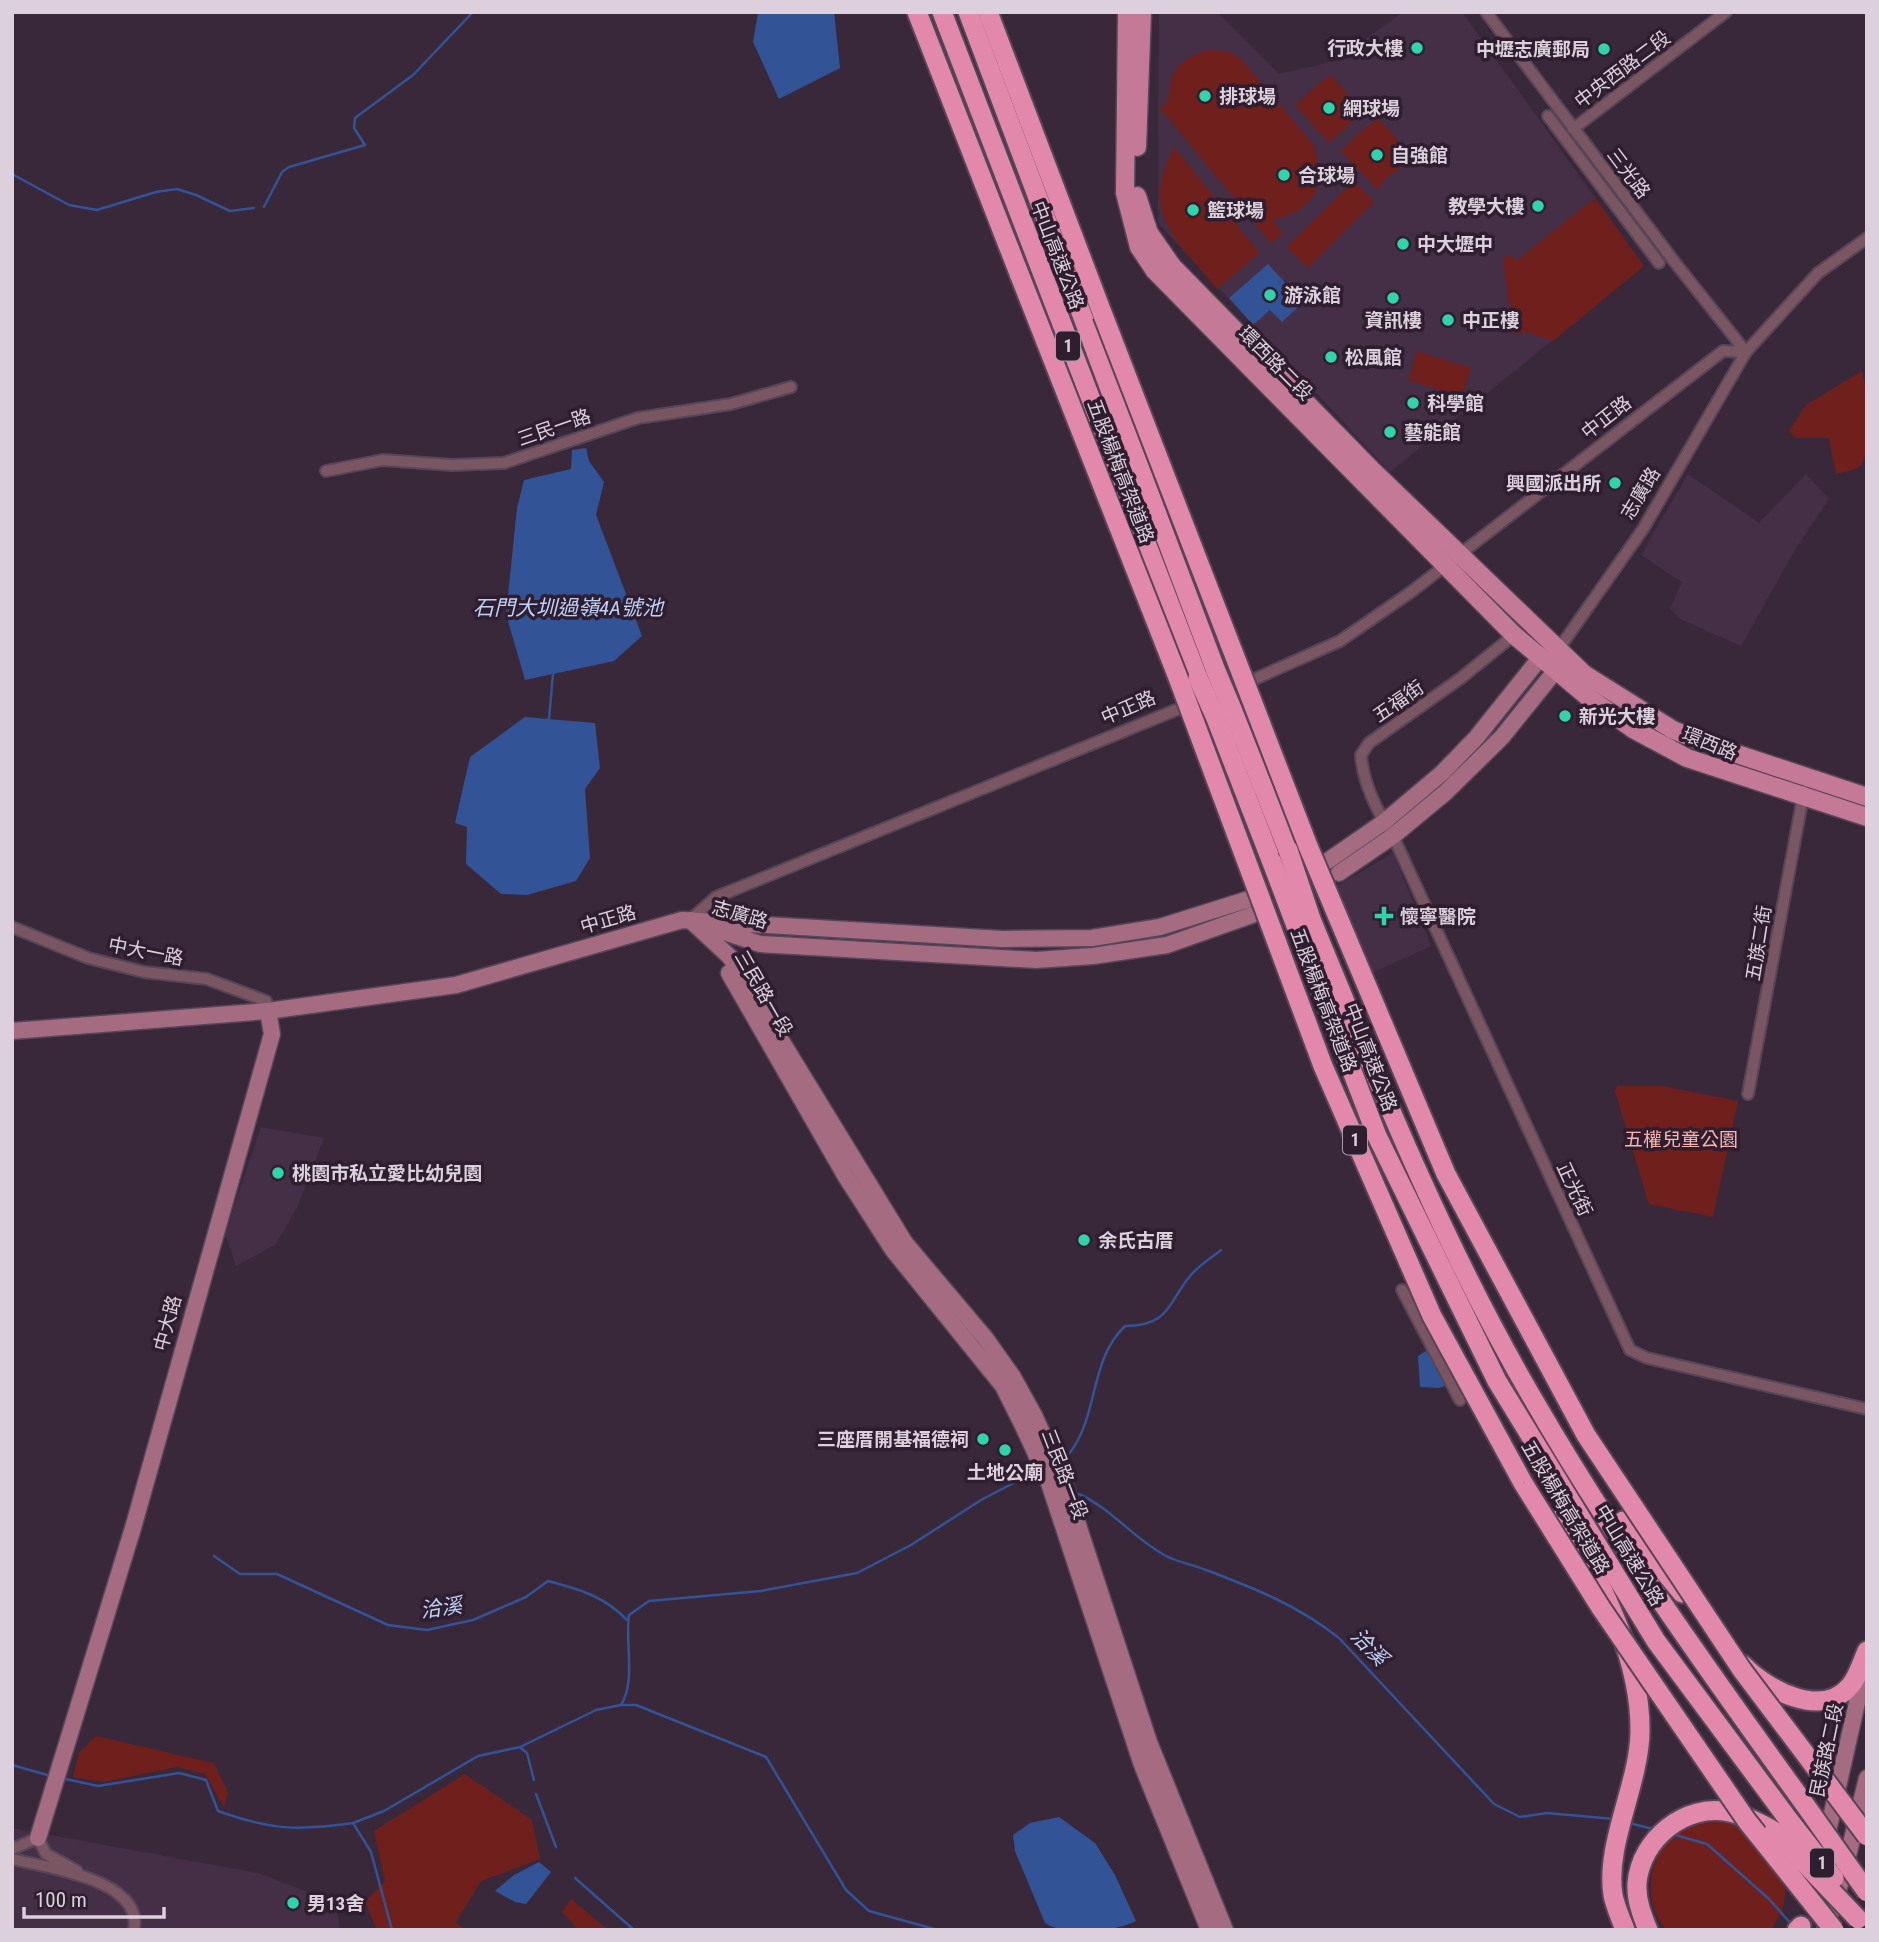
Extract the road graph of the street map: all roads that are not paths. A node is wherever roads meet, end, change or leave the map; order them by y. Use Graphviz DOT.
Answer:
graph roads {
  1 [pos="916,12"];
  2 [pos="942,12"];
  3 [pos="968,12"];
  4 [pos="988,12"];
  5 [pos="1127,12"];
  6 [pos="1142,12"];
  7 [pos="1486,12"];
  8 [pos="1726,12"];
  9 [pos="1548,116"];
  10 [pos="1573,129"];
  11 [pos="1867,238"];
  12 [pos="1659,263"];
  13 [pos="1746,352"];
  14 [pos="791,387"];
  15 [pos="326,471"];
  16 [pos="1462,555"];
  17 [pos="1446,564"];
  18 [pos="1514,635"];
  19 [pos="1558,650"];
  20 [pos="1540,658"];
  21 [pos="1556,670"];
  22 [pos="1207,675"];
  23 [pos="1248,682"];
  24 [pos="1176,710"];
  25 [pos="1808,778"];
  26 [pos="1802,796"];
  27 [pos="1867,797"];
  28 [pos="1867,817"];
  29 [pos="1384,822"];
  30 [pos="1393,836"];
  31 [pos="1249,899"];
  32 [pos="1252,915"];
  33 [pos="691,920"];
  34 [pos="1303,921"];
  35 [pos="12,927"];
  36 [pos="760,944"];
  37 [pos="744,978"];
  38 [pos="268,1011"];
  39 [pos="12,1031"];
  40 [pos="1748,1094"];
  41 [pos="1402,1290"];
  42 [pos="1497,1381"];
  43 [pos="1533,1399"];
  44 [pos="1460,1400"];
  45 [pos="1867,1409"];
  46 [pos="1056,1480"];
  47 [pos="95,1645"];
  48 [pos="1867,1651"];
  49 [pos="1735,1656"];
  50 [pos="1867,1659"];
  51 [pos="1867,1778"];
  52 [pos="1838,1794"];
  53 [pos="1863,1816"];
  54 [pos="1779,1823"];
  55 [pos="1867,1836"];
  56 [pos="38,1839"];
  57 [pos="12,1850"];
  58 [pos="12,1859"];
  59 [pos="91,1880"];
  60 [pos="1867,1892"];
  61 [pos="1863,1919"];
  62 [pos="1799,1929"];
  63 [pos="134,1930"];
  64 [pos="1209,1930"];
  65 [pos="1225,1930"];
  66 [pos="1625,1930"];
  67 [pos="1648,1930"];
  68 [pos="1825,1930"];
  69 [pos="1834,1930"];
  1 -- 69 [label="highway, 五股楊梅高架道路 / 1, bridge"];
  2 -- 22 [label="highway, 中山高速公路 / 1"];
  3 -- 22 [label="highway, 中山高速公路 / 1"];
  4 -- 55 [label="highway, 五股楊梅高架道路 / 1, bridge"];
  5 -- 17 [label="main road, 環西路二段"];
  6 -- 16 [label="main road, 環西路二段"];
  7 -- 10 [label="street, 三光路"];
  8 -- 10 [label="street, 中央西路二段"];
  9 -- 12 [label="street"];
  10 -- 13 [label="street, 三光路"];
  11 -- 13 [label="street"];
  13 -- 16 [label="street, 中正路"];
  13 -- 19 [label="street, 志廣路"];
  14 -- 15 [label="street, 三民一路"];
  16 -- 17 [label="street, 中正路"];
  16 -- 19 [label="main road, 環西路二段"];
  17 -- 18 [label="main road, 環西路二段"];
  17 -- 23 [label="street, 中正路"];
  18 -- 20 [label="main road, 環西路二段"];
  18 -- 29 [label="street, 五福街"];
  19 -- 20 [label="street"];
  19 -- 21 [label="street, 志廣路"];
  19 -- 25 [label="main road, 環西路"];
  20 -- 21 [label="main road, 環西路二段"];
  20 -- 29 [label="street"];
  21 -- 26 [label="main road, 環西路"];
  21 -- 30 [label="street"];
  22 -- 34 [label="highway, 中山高速公路 / 1, bridge"];
  24 -- 33 [label="street, 中正路"];
  25 -- 26 [label="street, 五族二街"];
  25 -- 27 [label="main road, 環西路"];
  26 -- 28 [label="main road, 環西路"];
  26 -- 40 [label="street, 五族二街"];
  29 -- 30 [label="street, 正光街"];
  29 -- 30 [label="street"];
  30 -- 45 [label="street, 正光街"];
  31 -- 33 [label="street, 志廣路"];
  32 -- 36 [label="street, 志廣路"];
  33 -- 36 [label="street, 志廣路"];
  33 -- 37 [label="street, 三民路一段"];
  33 -- 38 [label="street, 中正路"];
  33 -- 46 [label="street, 三民路一段"];
  34 -- 42 [label="highway, 中山高速公路 / 1"];
  34 -- 43 [label="highway, 中山高速公路 / 1"];
  35 -- 38 [label="street, 中大一路"];
  36 -- 37 [label="street"];
  37 -- 46 [label="street, 三民路一段"];
  38 -- 39 [label="street, 中正路"];
  38 -- 47 [label="street, 中大路"];
  38 -- 47 [label="street, 中大路"];
  41 -- 44 [label="street"];
  42 -- 54 [label="highway, 中山高速公路 / 1"];
  42 -- 66 [label="highway"];
  43 -- 49 [label="highway"];
  43 -- 60 [label="highway, 中山高速公路 / 1, bridge"];
  46 -- 64 [label="street, 三民路一段"];
  46 -- 65 [label="street, 三民路一段"];
  47 -- 56 [label="street, 中大路"];
  48 -- 49 [label="highway"];
  49 -- 52 [label="highway"];
  50 -- 52 [label="street, 民族路二段"];
  51 -- 53 [label="street"];
  52 -- 53 [label="highway"];
  52 -- 62 [label="street, 民族路二段"];
  53 -- 68 [label="street"];
  54 -- 61 [label="highway, 中山高速公路, bridge"];
  54 -- 67 [label="highway"];
  56 -- 57 [label="street"];
  56 -- 59 [label="street"];
  58 -- 59 [label="street"];
  59 -- 63 [label="street"];
}
